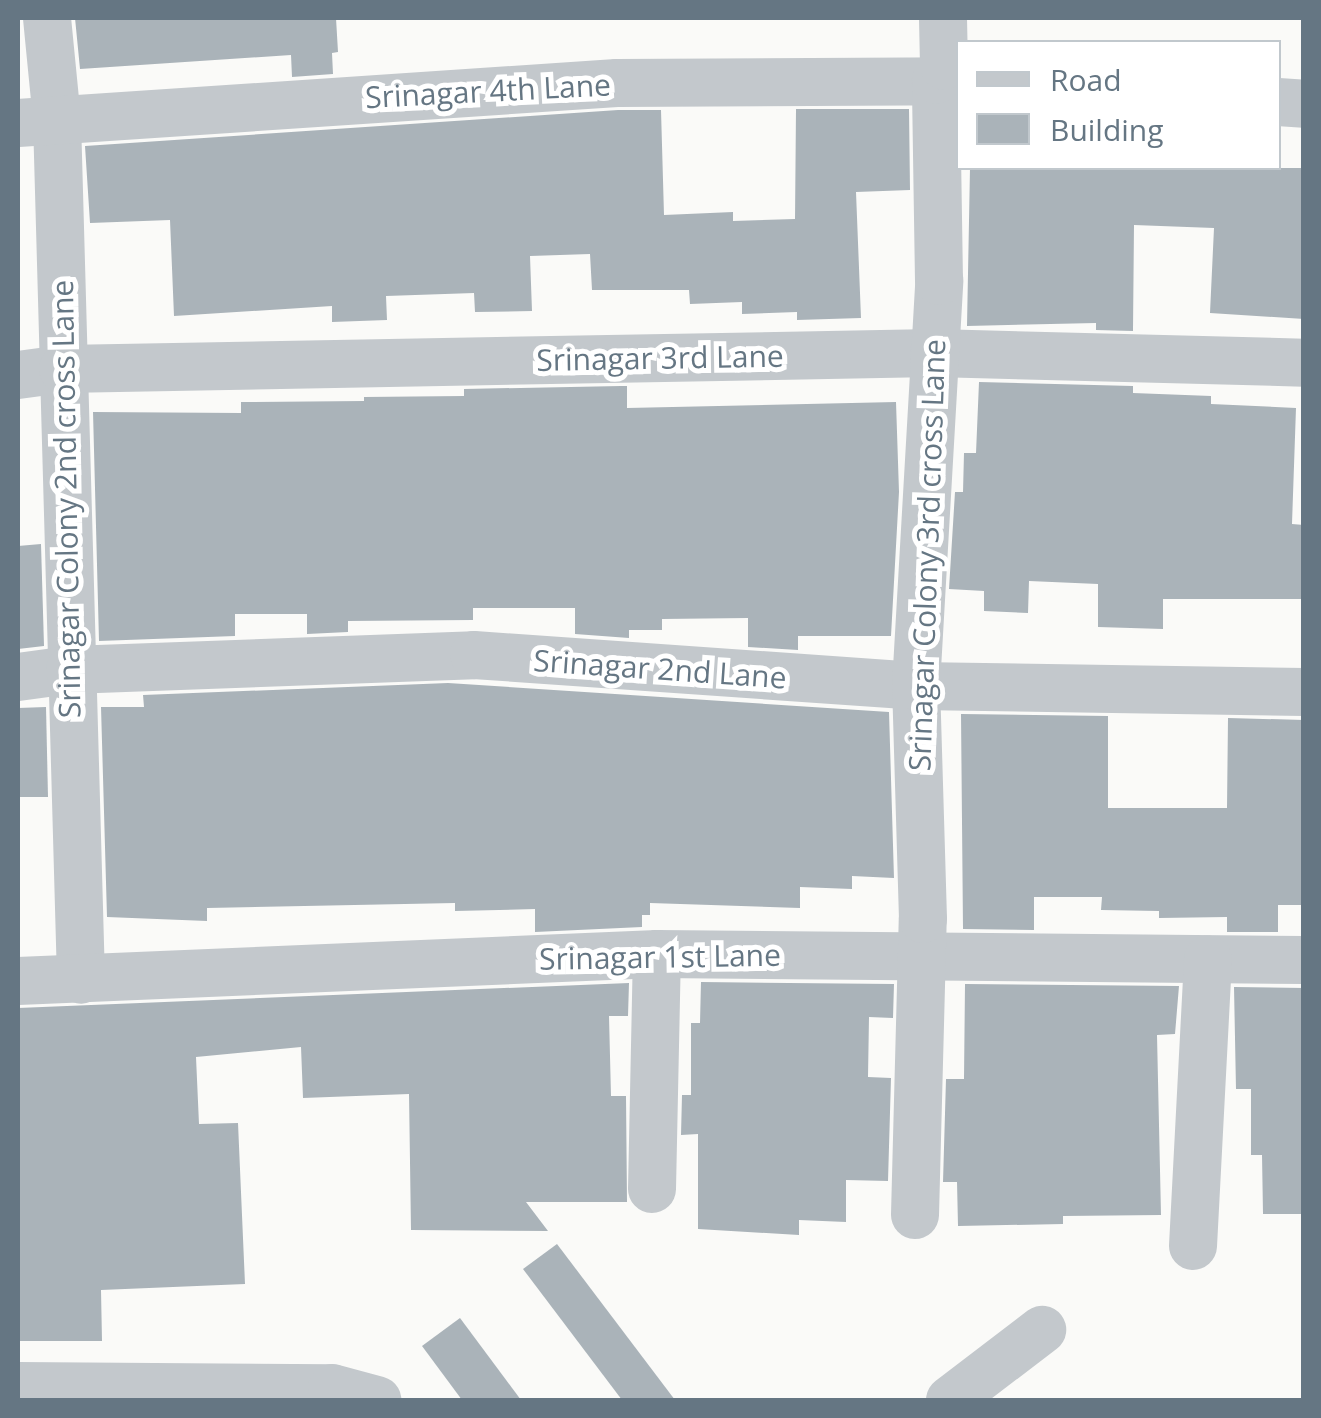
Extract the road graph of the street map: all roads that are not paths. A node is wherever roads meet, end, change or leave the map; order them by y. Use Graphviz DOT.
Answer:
graph roads {
  1 [pos="47,18"];
  2 [pos="943,18"];
  3 [pos="947,80"];
  4 [pos="37,121"];
  5 [pos="934,354"];
  6 [pos="1304,363"];
  7 [pos="40,372"];
  8 [pos="70,670"];
  9 [pos="18,678"];
  10 [pos="916,686"];
  11 [pos="1304,692"];
  12 [pos="657,954"];
  13 [pos="922,954"];
  14 [pos="1208,960"];
  15 [pos="1304,960"];
  16 [pos="81,980"];
  17 [pos="18,981"];
  18 [pos="652,1189"];
  19 [pos="915,1215"];
  20 [pos="1193,1246"];
  21 [pos="1042,1330"];
  22 [pos="18,1386"];
  23 [pos="376,1400"];
  24 [pos="950,1400"];
  1 -- 4 [label="street, Srinagar Colony 2nd cross Lane"];
  2 -- 3 [label="street, Srinagar Colony 3rd cross Lane"];
  3 -- 4 [label="street, Srinagar 4th Lane"];
  3 -- 5 [label="street, Srinagar Colony 3rd cross Lane"];
  4 -- 7 [label="street, Srinagar Colony 2nd cross Lane"];
  5 -- 6 [label="street, Srinagar 3rd Lane"];
  5 -- 7 [label="street, Srinagar 3rd Lane"];
  5 -- 10 [label="street, Srinagar Colony 3rd cross Lane"];
  7 -- 8 [label="street, Srinagar Colony 2nd cross Lane"];
  8 -- 9 [label="street, Srinagar 2nd Lane"];
  8 -- 10 [label="street, Srinagar 2nd Lane"];
  8 -- 16 [label="street, Srinagar Colony 2nd cross Lane"];
  10 -- 11 [label="street, Srinagar 2nd Lane"];
  10 -- 13 [label="street, Srinagar Colony 3rd cross Lane"];
  12 -- 13 [label="street, Srinagar 1st Lane"];
  12 -- 16 [label="street, Srinagar 1st Lane"];
  12 -- 18 [label="street"];
  13 -- 14 [label="street, Srinagar 1st Lane"];
  13 -- 19 [label="street, Srinagar Colony 3rd cross Lane"];
  14 -- 15 [label="street, Srinagar 1st Lane"];
  14 -- 20 [label="street"];
  16 -- 17 [label="street, Srinagar 1st Lane"];
  21 -- 24 [label="street"];
  22 -- 23 [label="street"];
}
